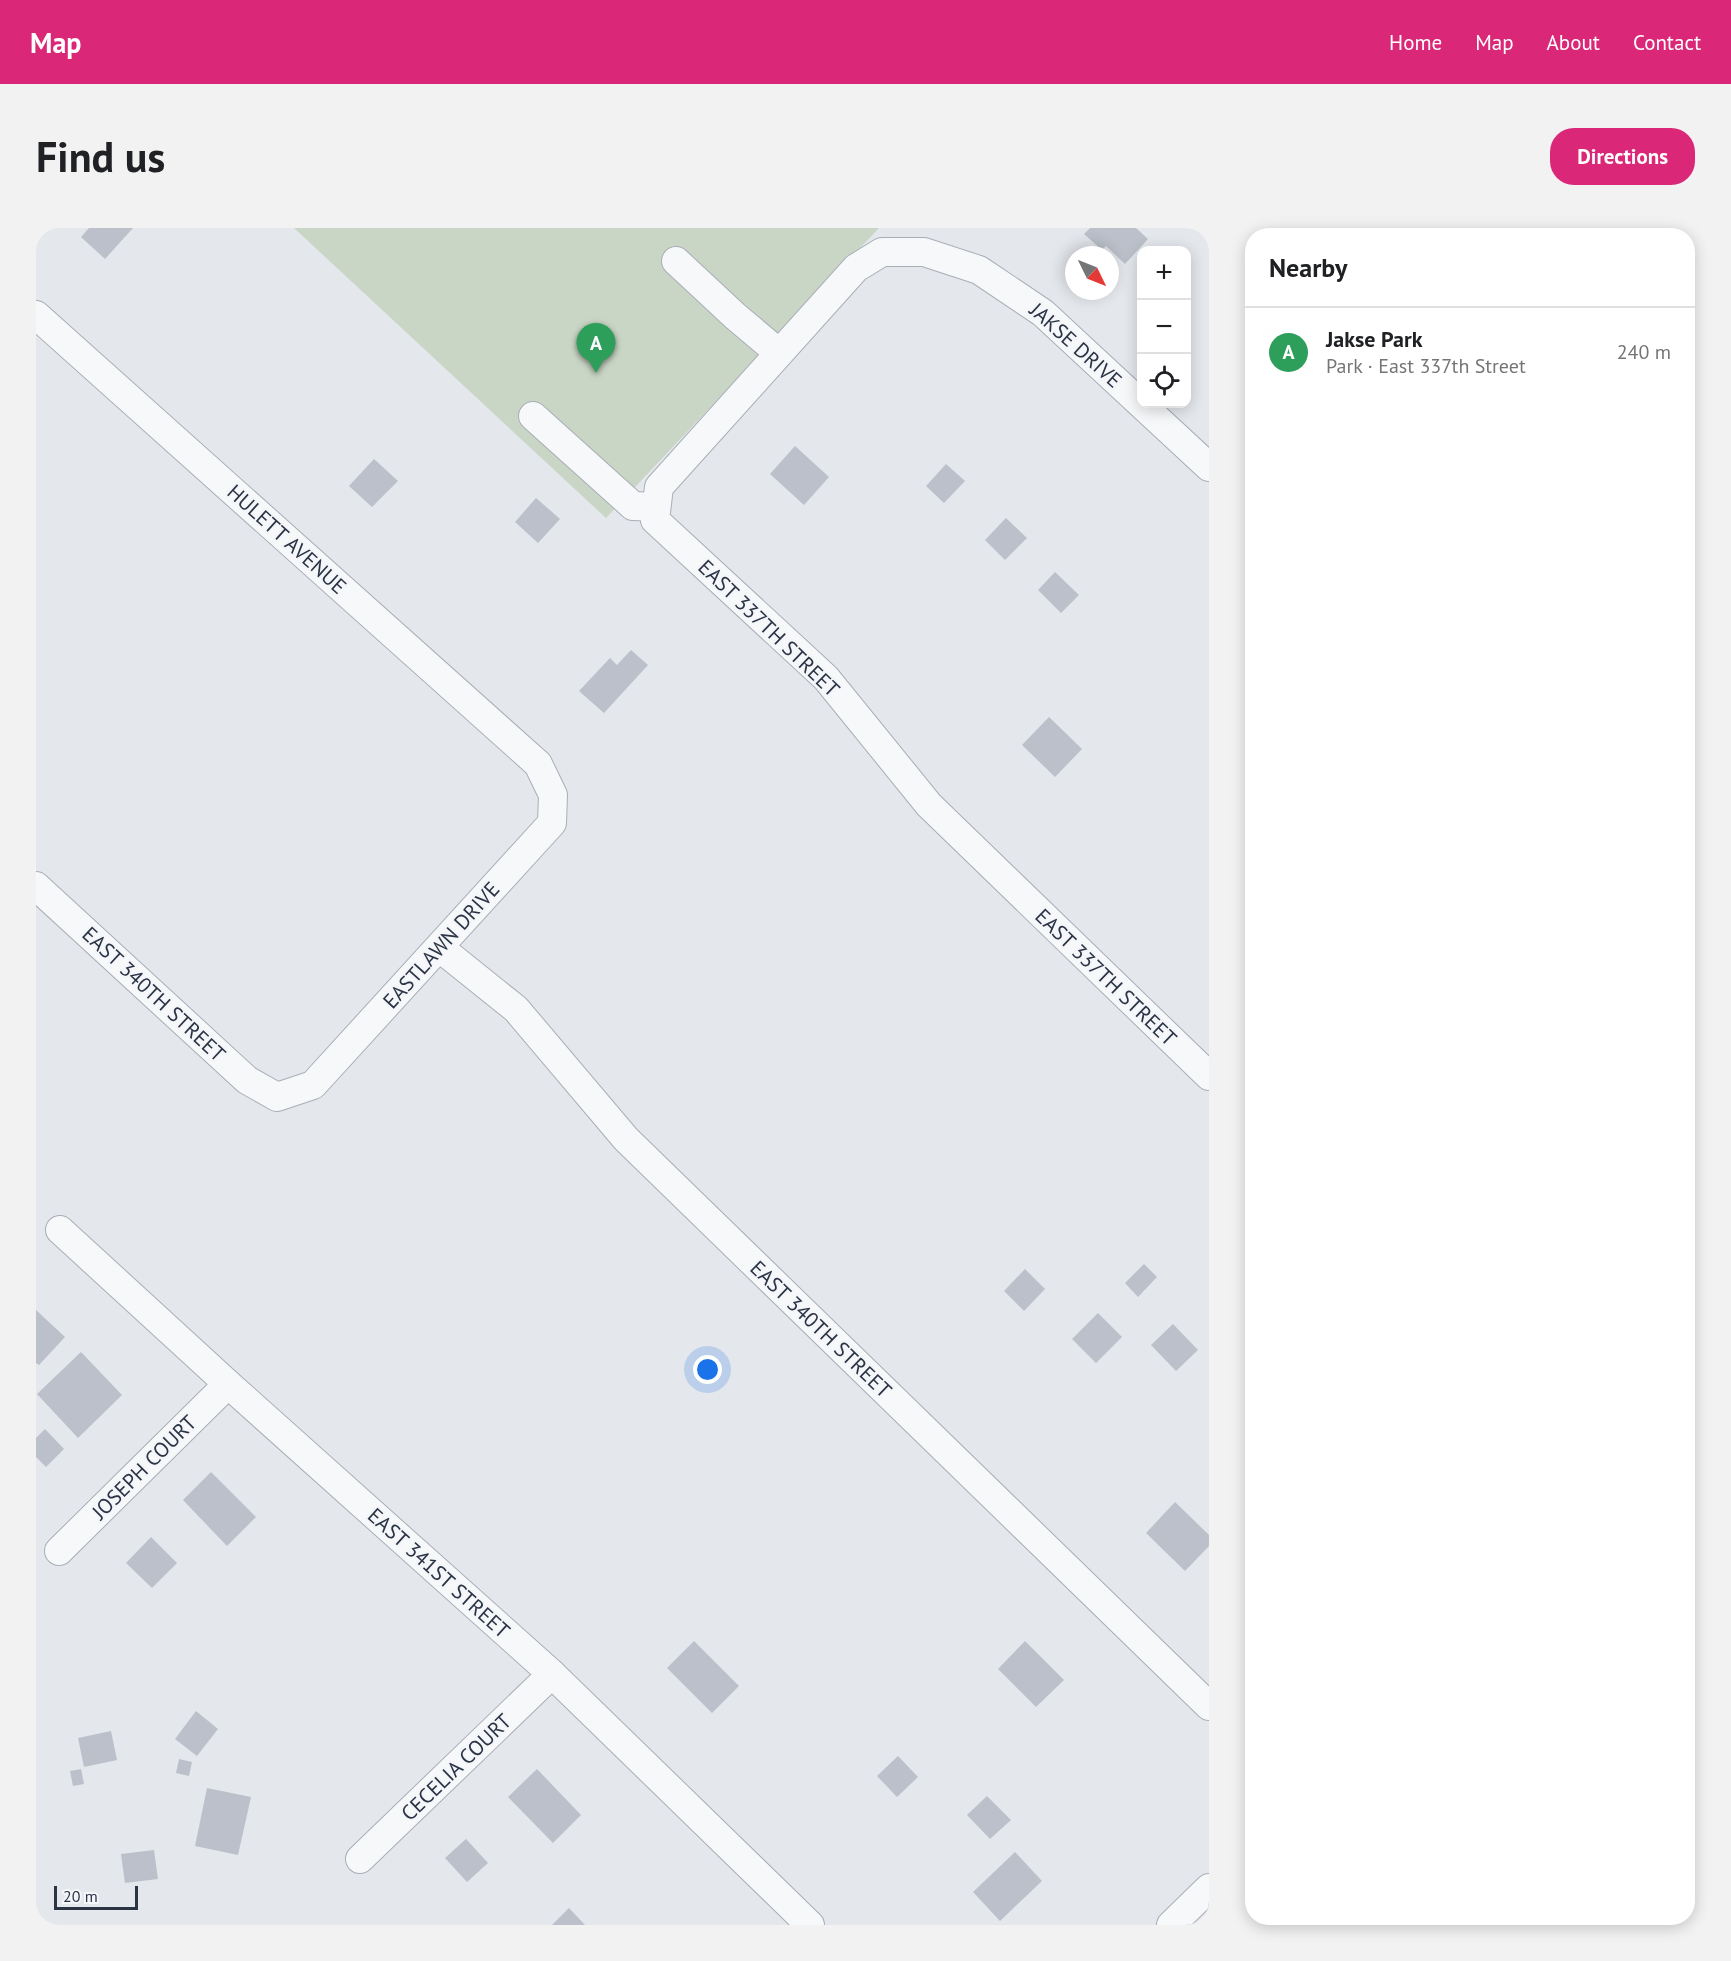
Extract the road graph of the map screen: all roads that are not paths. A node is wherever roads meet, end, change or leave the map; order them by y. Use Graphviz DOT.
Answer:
graph roads {
  1 [pos="676,261"];
  2 [pos="36,315"];
  3 [pos="779,353"];
  4 [pos="533,416"];
  5 [pos="1209,467"];
  6 [pos="656,507"];
  7 [pos="538,764"];
  8 [pos="36,886"];
  9 [pos="440,948"];
  10 [pos="1209,1076"];
  11 [pos="277,1096"];
  12 [pos="60,1230"];
  13 [pos="228,1384"];
  14 [pos="59,1551"];
  15 [pos="552,1674"];
  16 [pos="1209,1706"];
  17 [pos="360,1859"];
  18 [pos="1209,1888"];
  19 [pos="810,1925"];
  20 [pos="1172,1925"];
  1 -- 3 [label="street"];
  2 -- 7 [label="street, HULETT AVENUE"];
  3 -- 5 [label="street, JAKSE DRIVE"];
  3 -- 6 [label="street"];
  4 -- 6 [label="street"];
  6 -- 10 [label="street, EAST 337TH STREET"];
  7 -- 9 [label="street, EASTLAWN DRIVE"];
  8 -- 11 [label="street, EAST 340TH STREET"];
  9 -- 11 [label="street, EASTLAWN DRIVE"];
  9 -- 16 [label="street, EAST 340TH STREET"];
  12 -- 13 [label="street, EAST 341ST STREET"];
  13 -- 14 [label="street, JOSEPH COURT"];
  13 -- 15 [label="street, EAST 341ST STREET"];
  15 -- 17 [label="street, CECELIA COURT"];
  15 -- 19 [label="street, EAST 341ST STREET"];
  18 -- 20 [label="street"];
}
